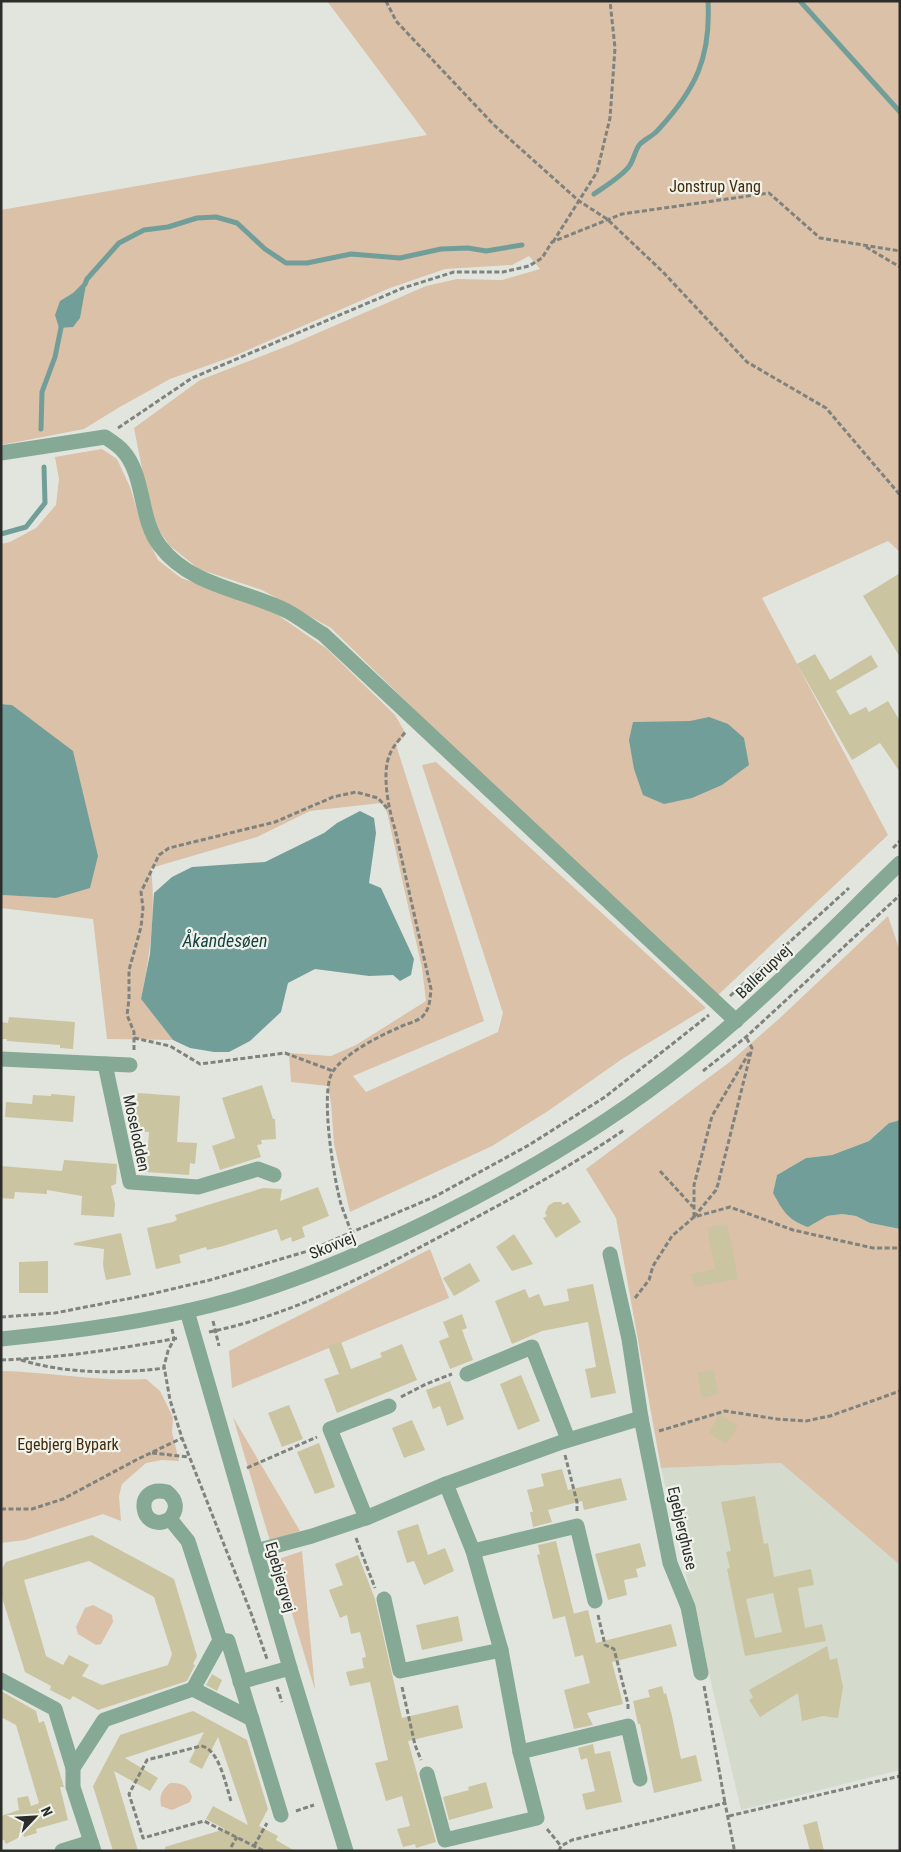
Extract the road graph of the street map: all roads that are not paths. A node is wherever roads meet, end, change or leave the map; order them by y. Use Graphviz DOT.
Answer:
graph roads {
  1 [pos="1,453"];
  2 [pos="900,863"];
  3 [pos="736,1021"];
  4 [pos="1,1059"];
  5 [pos="105,1064"];
  6 [pos="130,1065"];
  7 [pos="642,1094"];
  8 [pos="274,1174"];
  9 [pos="610,1254"];
  10 [pos="187,1311"];
  11 [pos="1,1339"];
  12 [pos="463,1372"];
  13 [pos="389,1406"];
  14 [pos="641,1418"];
  15 [pos="568,1439"];
  16 [pos="446,1484"];
  17 [pos="366,1518"];
  18 [pos="170,1519"];
  19 [pos="473,1551"];
  20 [pos="256,1552"];
  21 [pos="384,1599"];
  22 [pos="595,1601"];
  23 [pos="220,1640"];
  24 [pos="501,1650"];
  25 [pos="290,1668"];
  26 [pos="701,1673"];
  27 [pos="1,1680"];
  28 [pos="240,1682"];
  29 [pos="193,1689"];
  30 [pos="252,1719"];
  31 [pos="520,1752"];
  32 [pos="73,1768"];
  33 [pos="427,1774"];
  34 [pos="640,1779"];
  35 [pos="281,1816"];
  36 [pos="93,1846"];
  37 [pos="62,1851"];
  38 [pos="346,1851"];
  1 -- 3 [label="street"];
  2 -- 3 [label="street, Ballerupvej"];
  3 -- 7 [label="street, Ballerupvej"];
  4 -- 5 [label="street"];
  5 -- 6 [label="street"];
  5 -- 8 [label="street, Moselodden"];
  7 -- 10 [label="street, Skovvej"];
  9 -- 14 [label="street, Egebjerghuse"];
  10 -- 11 [label="street, Skovvej"];
  10 -- 20 [label="street, Egebjergvej"];
  12 -- 15 [label="street"];
  13 -- 17 [label="street"];
  14 -- 15 [label="street"];
  14 -- 26 [label="street, Egebjerghuse"];
  15 -- 16 [label="street"];
  16 -- 17 [label="street"];
  16 -- 19 [label="street"];
  17 -- 20 [label="street"];
  18 -- 23 [label="street"];
  19 -- 22 [label="street"];
  19 -- 24 [label="street"];
  20 -- 25 [label="street, Egebjergvej"];
  21 -- 24 [label="street"];
  23 -- 28 [label="street"];
  23 -- 29 [label="street"];
  24 -- 31 [label="street"];
  25 -- 28 [label="street"];
  25 -- 38 [label="street, Egebjergvej"];
  27 -- 32 [label="street"];
  28 -- 30 [label="street"];
  29 -- 30 [label="street"];
  29 -- 32 [label="street"];
  30 -- 35 [label="street"];
  31 -- 33 [label="street"];
  31 -- 34 [label="street"];
  32 -- 36 [label="street"];
  36 -- 37 [label="street"];
}
